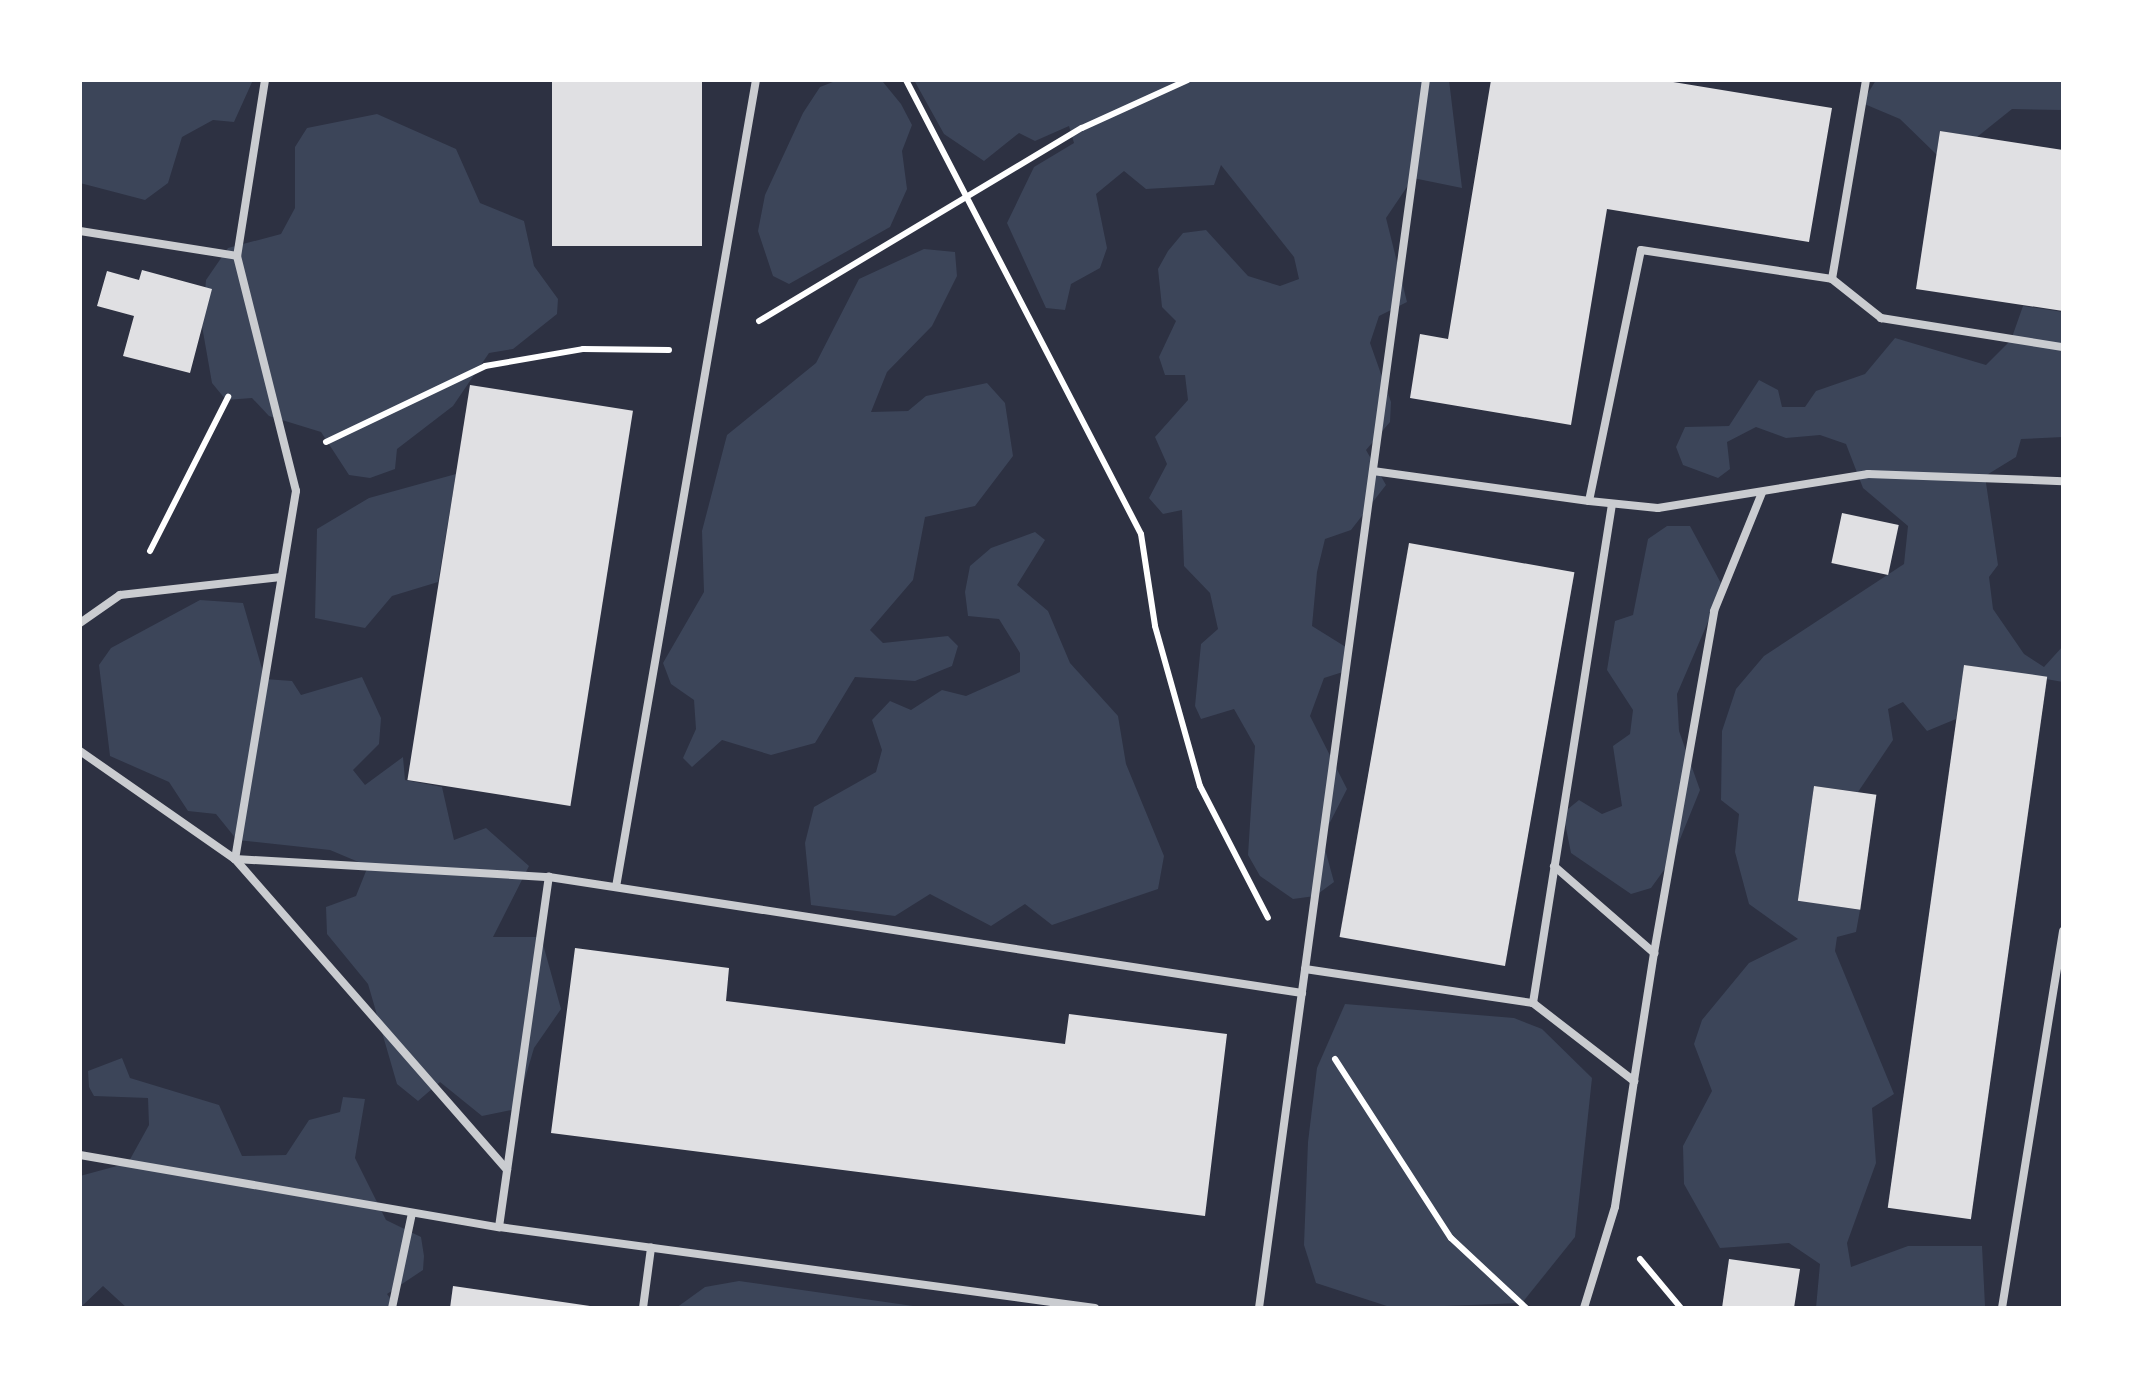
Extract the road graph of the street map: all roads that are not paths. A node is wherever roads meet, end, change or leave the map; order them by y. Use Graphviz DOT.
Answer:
graph roads {
  1 [pos="264,80"];
  2 [pos="756,80"];
  3 [pos="1426,80"];
  4 [pos="1866,80"];
  5 [pos="80,231"];
  6 [pos="237,256"];
  7 [pos="1832,279"];
  8 [pos="2063,348"];
  9 [pos="1373,471"];
  10 [pos="2063,481"];
  11 [pos="1762,492"];
  12 [pos="1589,501"];
  13 [pos="1612,504"];
  14 [pos="282,577"];
  15 [pos="80,623"];
  16 [pos="80,752"];
  17 [pos="235,859"];
  18 [pos="1554,866"];
  19 [pos="549,877"];
  20 [pos="616,887"];
  21 [pos="2063,931"];
  22 [pos="1654,954"];
  23 [pos="1305,968"];
  24 [pos="1302,993"];
  25 [pos="1533,1003"];
  26 [pos="1634,1081"];
  27 [pos="80,1155"];
  28 [pos="507,1170"];
  29 [pos="412,1213"];
  30 [pos="498,1227"];
  31 [pos="651,1248"];
  32 [pos="392,1308"];
  33 [pos="644,1308"];
  34 [pos="1094,1308"];
  35 [pos="1259,1308"];
  36 [pos="1584,1308"];
  37 [pos="2002,1308"];
  1 -- 6 [label="lane"];
  2 -- 20 [label="lane"];
  3 -- 9 [label="lane"];
  4 -- 7 [label="lane"];
  5 -- 6 [label="lane"];
  6 -- 14 [label="lane"];
  7 -- 8 [label="lane"];
  7 -- 12 [label="lane"];
  9 -- 12 [label="lane"];
  9 -- 23 [label="lane"];
  10 -- 11 [label="lane"];
  11 -- 13 [label="lane"];
  11 -- 22 [label="lane"];
  12 -- 13 [label="lane"];
  13 -- 18 [label="lane"];
  14 -- 15 [label="lane"];
  14 -- 17 [label="lane"];
  16 -- 17 [label="lane"];
  17 -- 19 [label="lane"];
  17 -- 28 [label="lane"];
  18 -- 22 [label="lane"];
  18 -- 25 [label="lane"];
  19 -- 20 [label="lane"];
  19 -- 28 [label="lane"];
  20 -- 24 [label="lane"];
  21 -- 37 [label="lane"];
  22 -- 26 [label="lane"];
  23 -- 24 [label="lane"];
  23 -- 25 [label="lane"];
  24 -- 35 [label="lane"];
  25 -- 26 [label="lane"];
  26 -- 36 [label="lane"];
  27 -- 29 [label="lane"];
  28 -- 30 [label="lane"];
  29 -- 30 [label="lane"];
  29 -- 32 [label="lane"];
  30 -- 31 [label="lane"];
  31 -- 33 [label="lane"];
  31 -- 34 [label="lane"];
}
